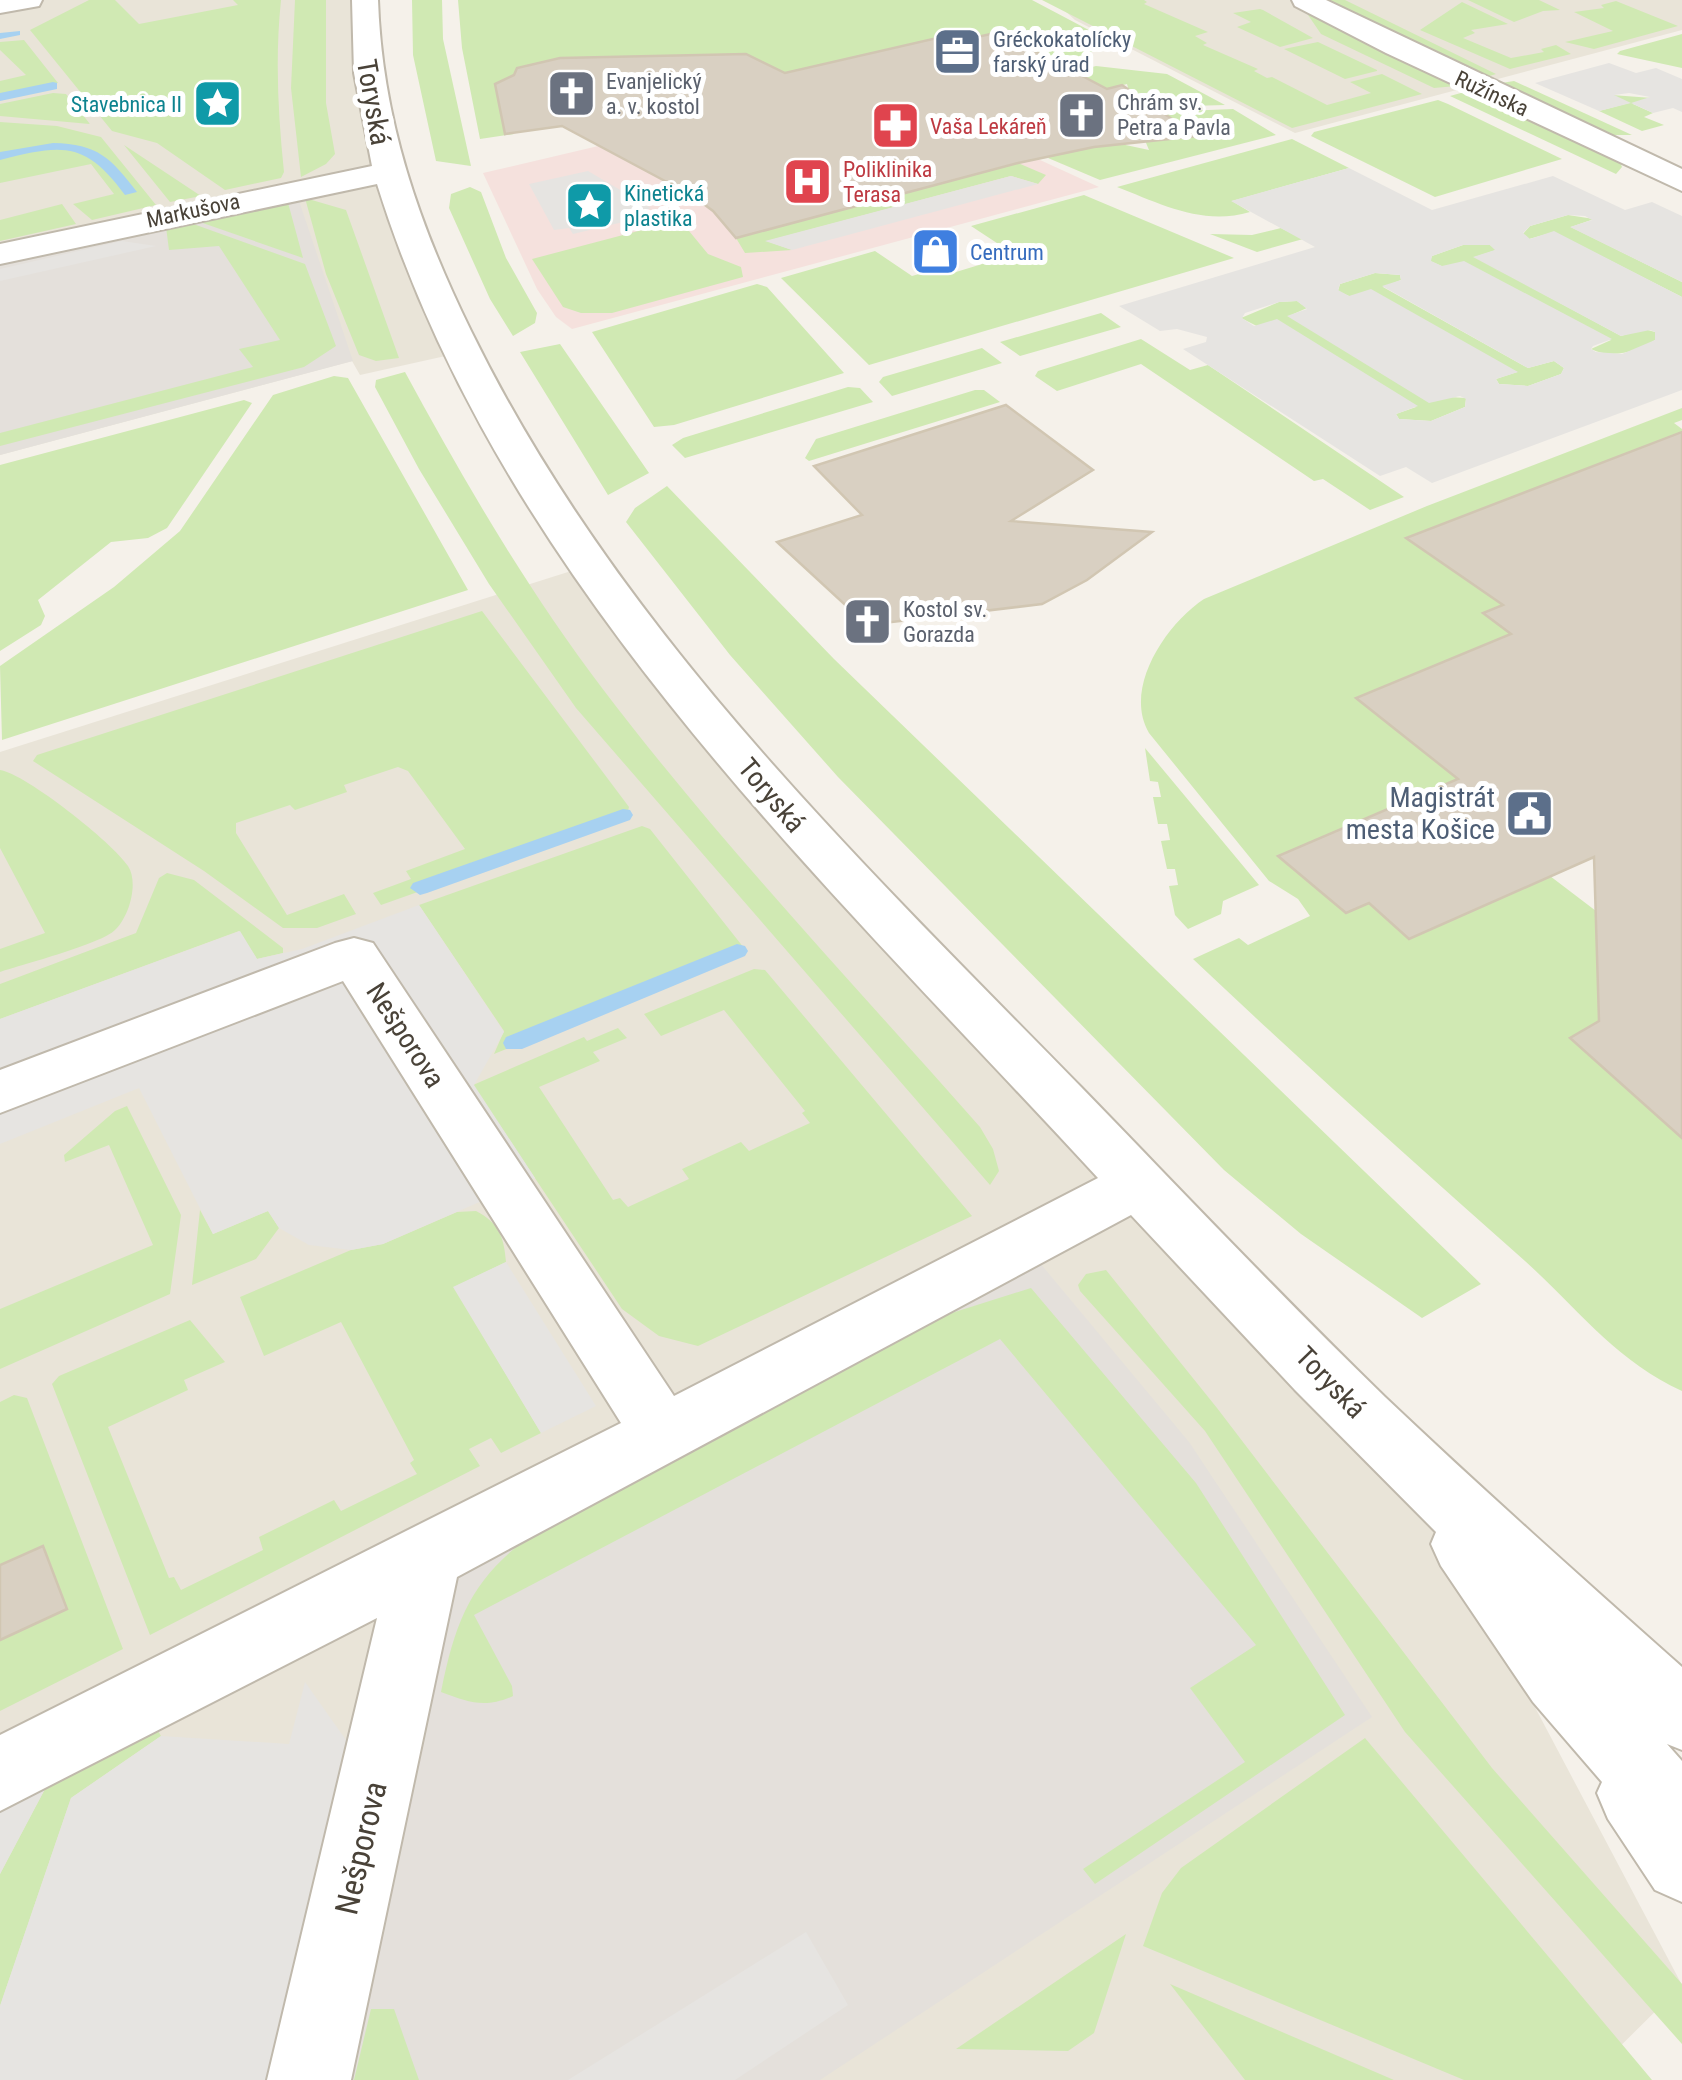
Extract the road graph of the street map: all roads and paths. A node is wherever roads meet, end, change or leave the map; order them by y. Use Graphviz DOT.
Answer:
graph roads {
  1 [pos="29,0"];
  2 [pos="365,0"];
  3 [pos="1305,0"];
  4 [pos="0,5"];
  5 [pos="387,173"];
  6 [pos="1682,181"];
  7 [pos="0,254"];
  8 [pos="0,1092"];
  9 [pos="1139,1184"];
  10 [pos="662,1434"];
  11 [pos="1402,1456"];
  12 [pos="426,1558"];
  13 [pos="1559,1678"];
  14 [pos="1682,1715"];
  15 [pos="0,1774"];
  16 [pos="1682,1817"];
  17 [pos="1682,1863"];
  18 [pos="309,2080"];
  1 -- 4 [label="street"];
  2 -- 5 [label="street, Toryská"];
  3 -- 6 [label="street, Ružínska"];
  5 -- 7 [label="street, Markušova"];
  5 -- 9 [label="street, Toryská"];
  8 -- 10 [label="street, Nešporova"];
  9 -- 10 [label="street"];
  9 -- 11 [label="street, Toryská"];
  10 -- 12 [label="street"];
  11 -- 13 [label="street, Toryská"];
  11 -- 14 [label="street, Toryská"];
  12 -- 15 [label="street"];
  12 -- 18 [label="street, Nešporova"];
  13 -- 16 [label="street, Toryská"];
  13 -- 17 [label="street"];
}
